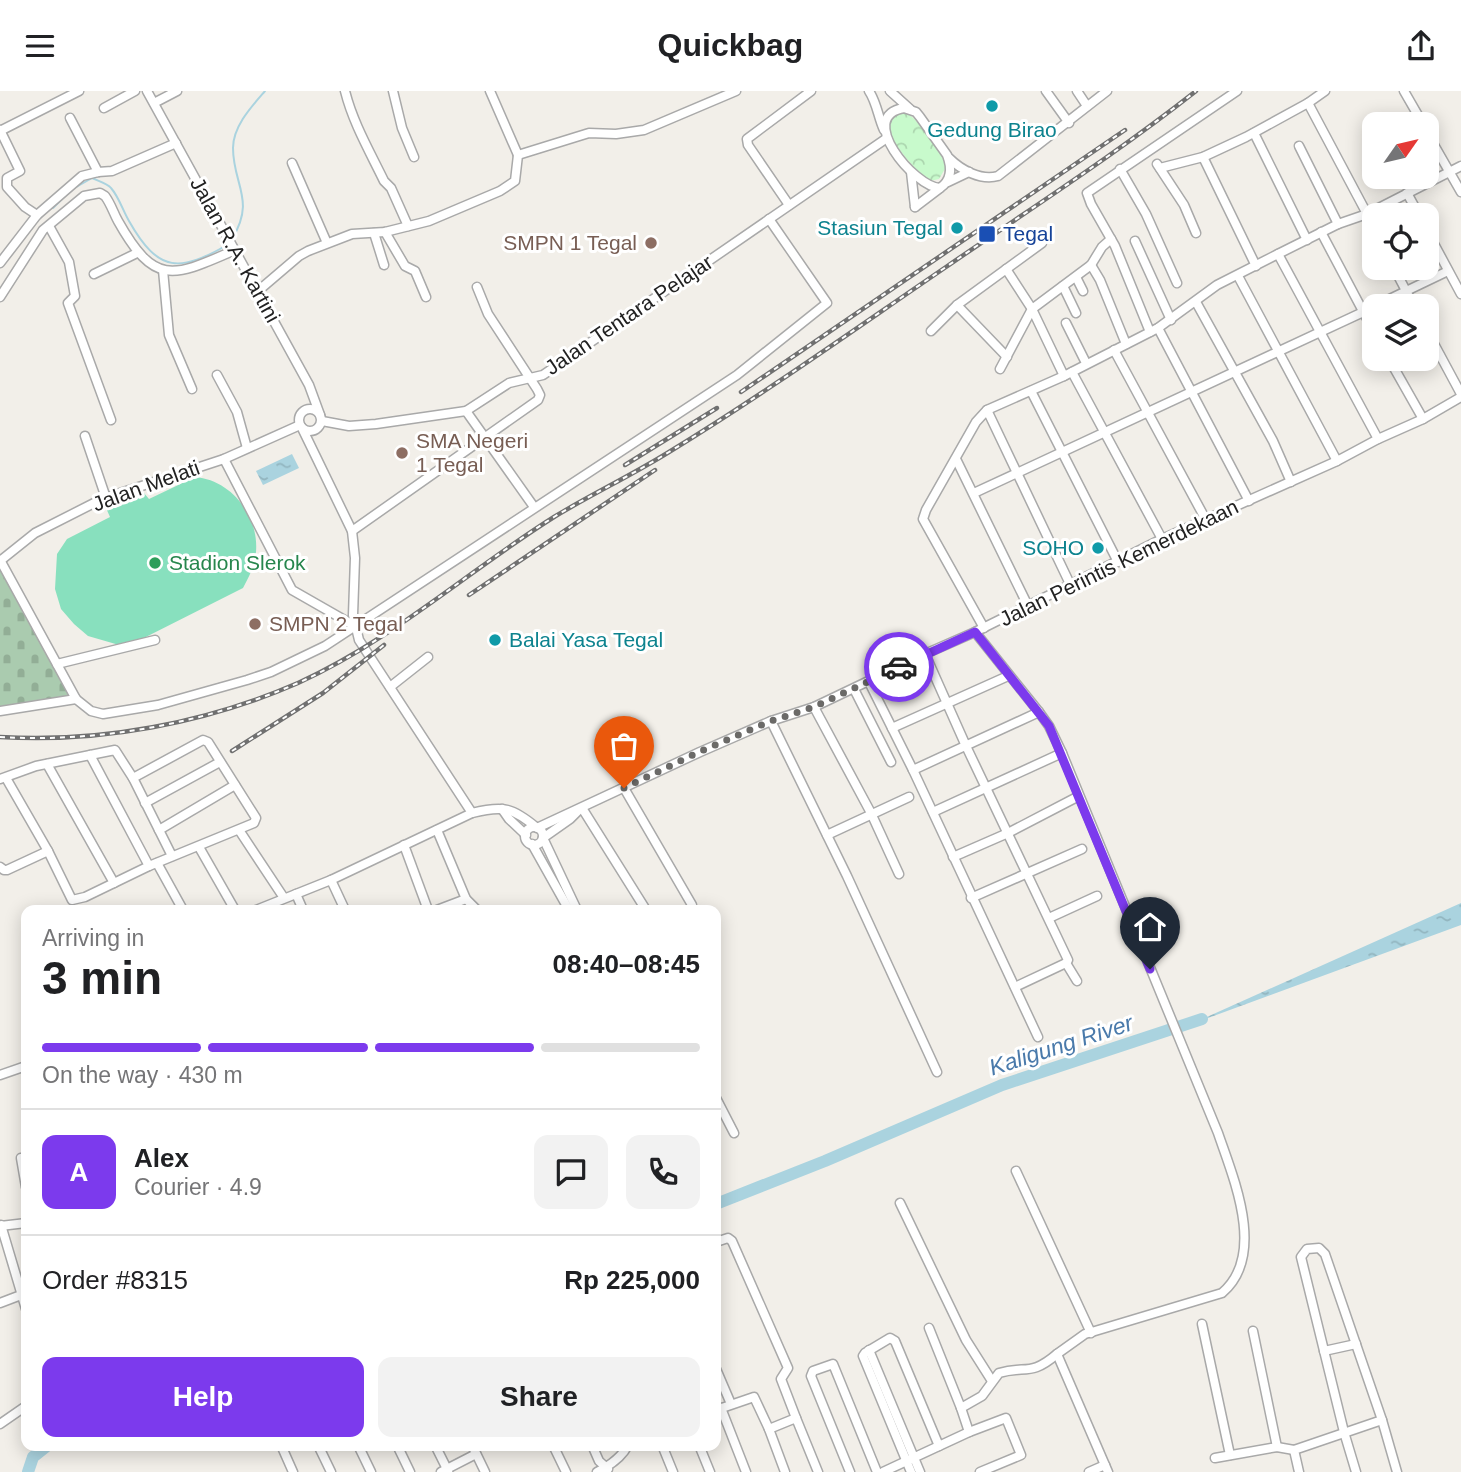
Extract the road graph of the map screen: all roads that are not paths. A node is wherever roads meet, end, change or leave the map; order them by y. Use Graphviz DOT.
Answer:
graph roads {
  1 [pos="79,91"];
  2 [pos="135,91"];
  3 [pos="147,91"];
  4 [pos="177,91"];
  5 [pos="345,91"];
  6 [pos="393,91"];
  7 [pos="490,91"];
  8 [pos="736,91"];
  9 [pos="811,91"];
  10 [pos="869,91"];
  11 [pos="890,91"];
  12 [pos="1046,91"];
  13 [pos="1077,91"];
  14 [pos="1107,91"];
  15 [pos="1237,91"];
  16 [pos="1325,91"];
  17 [pos="1404,91"];
  18 [pos="154,103"];
  19 [pos="1308,103"];
  20 [pos="1087,106"];
  21 [pos="104,108"];
  22 [pos="910,109"];
  23 [pos="1416,112"];
  24 [pos="69,118"];
  25 [pos="1069,123"];
  26 [pos="0,131"];
  27 [pos="1254,133"];
  28 [pos="885,134"];
  29 [pos="176,143"];
  30 [pos="1299,146"];
  31 [pos="1439,154"];
  32 [pos="518,155"];
  33 [pos="947,155"];
  34 [pos="414,157"];
  35 [pos="1203,157"];
  36 [pos="292,163"];
  37 [pos="1461,166"];
  38 [pos="1120,169"];
  39 [pos="911,171"];
  40 [pos="98,172"];
  41 [pos="969,172"];
  42 [pos="1450,173"];
  43 [pos="948,183"];
  44 [pos="940,188"];
  45 [pos="1461,192"];
  46 [pos="1407,193"];
  47 [pos="1388,203"];
  48 [pos="1412,203"];
  49 [pos="789,205"];
  50 [pos="1362,205"];
  51 [pos="37,215"];
  52 [pos="1362,216"];
  53 [pos="769,219"];
  54 [pos="1338,224"];
  55 [pos="49,226"];
  56 [pos="408,226"];
  57 [pos="385,232"];
  58 [pos="1321,232"];
  59 [pos="374,233"];
  60 [pos="1196,233"];
  61 [pos="1111,239"];
  62 [pos="1307,240"];
  63 [pos="1135,241"];
  64 [pos="327,243"];
  65 [pos="1042,243"];
  66 [pos="234,249"];
  67 [pos="137,253"];
  68 [pos="1278,254"];
  69 [pos="1439,254"];
  70 [pos="0,264"];
  71 [pos="384,265"];
  72 [pos="1091,265"];
  73 [pos="1256,265"];
  74 [pos="1006,269"];
  75 [pos="163,270"];
  76 [pos="1448,271"];
  77 [pos="94,274"];
  78 [pos="1238,276"];
  79 [pos="1076,277"];
  80 [pos="1400,280"];
  81 [pos="1177,283"];
  82 [pos="1063,286"];
  83 [pos="477,287"];
  84 [pos="258,291"];
  85 [pos="1083,291"];
  86 [pos="1406,291"];
  87 [pos="1400,294"];
  88 [pos="1408,294"];
  89 [pos="1461,294"];
  90 [pos="0,297"];
  91 [pos="426,297"];
  92 [pos="1196,302"];
  93 [pos="957,305"];
  94 [pos="1032,309"];
  95 [pos="1362,310"];
  96 [pos="1362,312"];
  97 [pos="1076,313"];
  98 [pos="1171,320"];
  99 [pos="1066,323"];
  100 [pos="1154,330"];
  101 [pos="931,331"];
  102 [pos="1319,332"];
  103 [pos="1126,344"];
  104 [pos="1114,350"];
  105 [pos="1278,352"];
  106 [pos="1439,354"];
  107 [pos="1007,357"];
  108 [pos="1086,363"];
  109 [pos="1000,369"];
  110 [pos="1396,371"];
  111 [pos="1235,372"];
  112 [pos="1068,374"];
  113 [pos="217,375"];
  114 [pos="531,379"];
  115 [pos="309,385"];
  116 [pos="192,389"];
  117 [pos="1031,391"];
  118 [pos="1192,393"];
  119 [pos="1461,395"];
  120 [pos="987,410"];
  121 [pos="303,411"];
  122 [pos="466,411"];
  123 [pos="1148,413"];
  124 [pos="1423,419"];
  125 [pos="111,420"];
  126 [pos="321,420"];
  127 [pos="301,427"];
  128 [pos="1105,433"];
  129 [pos="85,436"];
  130 [pos="484,438"];
  131 [pos="1378,439"];
  132 [pos="247,449"];
  133 [pos="1063,453"];
  134 [pos="314,457"];
  135 [pos="224,459"];
  136 [pos="956,459"];
  137 [pos="1337,461"];
  138 [pos="1019,474"];
  139 [pos="1291,482"];
  140 [pos="974,493"];
  141 [pos="106,498"];
  142 [pos="1249,501"];
  143 [pos="534,507"];
  144 [pos="1206,520"];
  145 [pos="352,531"];
  146 [pos="1162,539"];
  147 [pos="0,561"];
  148 [pos="1118,562"];
  149 [pos="1070,584"];
  150 [pos="1028,606"];
  151 [pos="355,627"];
  152 [pos="984,628"];
  153 [pos="975,632"];
  154 [pos="155,640"];
  155 [pos="925,654"];
  156 [pos="428,657"];
  157 [pos="57,664"];
  158 [pos="1008,676"];
  159 [pos="869,682"];
  160 [pos="390,687"];
  161 [pos="854,689"];
  162 [pos="76,699"];
  163 [pos="947,704"];
  164 [pos="814,707"];
  165 [pos="0,711"];
  166 [pos="1039,712"];
  167 [pos="771,721"];
  168 [pos="892,728"];
  169 [pos="965,746"];
  170 [pos="1062,753"];
  171 [pos="90,755"];
  172 [pos="220,762"];
  173 [pos="891,762"];
  174 [pos="47,764"];
  175 [pos="913,769"];
  176 [pos="3,778"];
  177 [pos="133,778"];
  178 [pos="235,785"];
  179 [pos="624,788"];
  180 [pos="987,789"];
  181 [pos="1079,796"];
  182 [pos="909,797"];
  183 [pos="145,803"];
  184 [pos="582,808"];
  185 [pos="502,809"];
  186 [pos="933,812"];
  187 [pos="472,813"];
  188 [pos="871,813"];
  189 [pos="537,828"];
  190 [pos="159,830"];
  191 [pos="239,830"];
  192 [pos="437,830"];
  193 [pos="1008,833"];
  194 [pos="526,835"];
  195 [pos="827,835"];
  196 [pos="543,838"];
  197 [pos="532,844"];
  198 [pos="404,845"];
  199 [pos="199,847"];
  200 [pos="1082,849"];
  201 [pos="48,851"];
  202 [pos="172,856"];
  203 [pos="953,857"];
  204 [pos="153,864"];
  205 [pos="1,870"];
  206 [pos="1027,873"];
  207 [pos="899,874"];
  208 [pos="331,880"];
  209 [pos="114,883"];
  210 [pos="296,894"];
  211 [pos="1097,896"];
  212 [pos="284,898"];
  213 [pos="971,898"];
  214 [pos="466,899"];
  215 [pos="180,905"];
  216 [pos="231,905"];
  217 [pos="268,905"];
  218 [pos="301,905"];
  219 [pos="343,905"];
  220 [pos="426,905"];
  221 [pos="450,905"];
  222 [pos="472,905"];
  223 [pos="566,905"];
  224 [pos="575,905"];
  225 [pos="643,905"];
  226 [pos="692,905"];
  227 [pos="1049,918"];
  228 [pos="1066,963"];
  229 [pos="1077,981"];
  230 [pos="1015,987"];
  231 [pos="1038,1037"];
  232 [pos="21,1068"];
  233 [pos="937,1072"];
  234 [pos="0,1075"];
  235 [pos="721,1108"];
  236 [pos="734,1133"];
  237 [pos="1016,1171"];
  238 [pos="901,1203"];
  239 [pos="21,1223"];
  240 [pos="1,1225"];
  241 [pos="721,1240"];
  242 [pos="21,1296"];
  243 [pos="0,1303"];
  244 [pos="1202,1324"];
  245 [pos="929,1328"];
  246 [pos="1253,1331"];
  247 [pos="1091,1333"];
  248 [pos="1356,1343"];
  249 [pos="1324,1351"];
  250 [pos="1057,1354"];
  251 [pos="721,1381"];
  252 [pos="992,1381"];
  253 [pos="731,1404"];
  254 [pos="721,1408"];
  255 [pos="961,1408"];
  256 [pos="21,1409"];
  257 [pos="721,1416"];
  258 [pos="796,1418"];
  259 [pos="1382,1420"];
  260 [pos="0,1424"];
  261 [pos="769,1429"];
  262 [pos="969,1431"];
  263 [pos="1343,1432"];
  264 [pos="939,1446"];
  265 [pos="1277,1447"];
  266 [pos="1294,1450"];
  267 [pos="284,1451"];
  268 [pos="321,1451"];
  269 [pos="361,1451"];
  270 [pos="400,1451"];
  271 [pos="438,1451"];
  272 [pos="473,1451"];
  273 [pos="474,1451"];
  274 [pos="556,1451"];
  275 [pos="595,1451"];
  276 [pos="625,1451"];
  277 [pos="664,1451"];
  278 [pos="701,1451"];
  279 [pos="1230,1455"];
  280 [pos="1215,1458"];
  281 [pos="911,1459"];
  282 [pos="1107,1469"];
  283 [pos="608,1470"];
  284 [pos="446,1471"];
  285 [pos="293,1472"];
  286 [pos="331,1472"];
  287 [pos="371,1472"];
  288 [pos="410,1472"];
  289 [pos="485,1472"];
  290 [pos="566,1472"];
  291 [pos="597,1472"];
  292 [pos="673,1472"];
  293 [pos="710,1472"];
  294 [pos="746,1472"];
  295 [pos="785,1472"];
  296 [pos="818,1472"];
  297 [pos="850,1472"];
  298 [pos="877,1472"];
  299 [pos="883,1472"];
  300 [pos="911,1472"];
  301 [pos="920,1472"];
  302 [pos="980,1472"];
  303 [pos="1089,1472"];
  304 [pos="1299,1472"];
  305 [pos="1356,1472"];
  306 [pos="1397,1472"];
  1 -- 26 [label="street"];
  2 -- 21 [label="street"];
  3 -- 18 [label="street, Jalan R.A. Kartini"];
  4 -- 18 [label="street"];
  5 -- 56 [label="street"];
  6 -- 34 [label="street"];
  7 -- 32 [label="street"];
  8 -- 32 [label="street"];
  9 -- 49 [label="street"];
  10 -- 28 [label="street"];
  11 -- 22 [label="street"];
  12 -- 25 [label="street"];
  13 -- 20 [label="street"];
  14 -- 20 [label="street"];
  15 -- 38 [label="street"];
  16 -- 19 [label="street"];
  17 -- 23 [label="street"];
  18 -- 29 [label="street, Jalan R.A. Kartini"];
  19 -- 27 [label="street"];
  19 -- 50 [label="street"];
  20 -- 25 [label="street"];
  22 -- 28 [label="street, Jalan Tentara Pelajar"];
  22 -- 33 [label="street"];
  24 -- 40 [label="street"];
  25 -- 41 [label="street"];
  26 -- 51 [label="street"];
  27 -- 35 [label="street"];
  27 -- 62 [label="street"];
  28 -- 39 [label="street"];
  28 -- 49 [label="street, Jalan Tentara Pelajar"];
  29 -- 40 [label="street"];
  29 -- 66 [label="street, Jalan R.A. Kartini"];
  30 -- 54 [label="street"];
  31 -- 42 [label="street"];
  32 -- 56 [label="street"];
  33 -- 41 [label="street"];
  33 -- 43 [label="street"];
  35 -- 60 [label="street"];
  35 -- 73 [label="street"];
  36 -- 64 [label="street"];
  37 -- 42 [label="street"];
  38 -- 61 [label="street"];
  38 -- 81 [label="street"];
  39 -- 44 [label="street"];
  39 -- 44 [label="street"];
  40 -- 51 [label="street"];
  41 -- 43 [label="street"];
  42 -- 45 [label="street"];
  42 -- 46 [label="street"];
  43 -- 44 [label="street"];
  46 -- 47 [label="street"];
  46 -- 48 [label="street"];
  49 -- 53 [label="street, Jalan Tentara Pelajar"];
  51 -- 70 [label="street"];
  52 -- 54 [label="street"];
  53 -- 114 [label="street, Jalan Tentara Pelajar"];
  53 -- 143 [label="street"];
  54 -- 58 [label="street"];
  55 -- 67 [label="street"];
  55 -- 90 [label="street"];
  55 -- 125 [label="street"];
  56 -- 57 [label="street"];
  57 -- 59 [label="street"];
  57 -- 91 [label="street"];
  58 -- 62 [label="street"];
  58 -- 95 [label="street"];
  59 -- 64 [label="street"];
  59 -- 71 [label="street"];
  61 -- 72 [label="street"];
  61 -- 100 [label="street"];
  62 -- 68 [label="street"];
  63 -- 98 [label="street"];
  64 -- 84 [label="street"];
  65 -- 74 [label="street"];
  66 -- 75 [label="street"];
  66 -- 84 [label="street, Jalan R.A. Kartini"];
  67 -- 75 [label="street"];
  67 -- 77 [label="street"];
  68 -- 73 [label="street"];
  68 -- 102 [label="street"];
  69 -- 76 [label="street"];
  72 -- 79 [label="street"];
  72 -- 103 [label="street"];
  73 -- 78 [label="street"];
  74 -- 93 [label="street"];
  74 -- 94 [label="street"];
  75 -- 116 [label="street"];
  76 -- 86 [label="street"];
  76 -- 89 [label="street"];
  78 -- 92 [label="street"];
  78 -- 105 [label="street"];
  79 -- 82 [label="street"];
  79 -- 85 [label="street"];
  80 -- 86 [label="street"];
  82 -- 94 [label="street"];
  82 -- 97 [label="street"];
  83 -- 114 [label="street"];
  84 -- 115 [label="street, Jalan R.A. Kartini"];
  86 -- 87 [label="street"];
  86 -- 88 [label="street"];
  92 -- 98 [label="street"];
  92 -- 111 [label="street"];
  93 -- 101 [label="street"];
  93 -- 107 [label="street"];
  94 -- 107 [label="street"];
  94 -- 112 [label="street"];
  96 -- 102 [label="street"];
  98 -- 100 [label="street"];
  99 -- 108 [label="street"];
  100 -- 103 [label="street"];
  100 -- 118 [label="street"];
  102 -- 105 [label="street"];
  102 -- 131 [label="street"];
  103 -- 104 [label="street"];
  104 -- 108 [label="street"];
  104 -- 123 [label="street"];
  105 -- 111 [label="street"];
  105 -- 137 [label="street"];
  106 -- 119 [label="street"];
  107 -- 109 [label="street"];
  108 -- 112 [label="street"];
  110 -- 124 [label="street"];
  111 -- 118 [label="street"];
  111 -- 139 [label="street"];
  112 -- 117 [label="street"];
  112 -- 128 [label="street"];
  113 -- 132 [label="street"];
  114 -- 122 [label="street, Jalan Tentara Pelajar"];
  114 -- 130 [label="street"];
  115 -- 121 [label="street"];
  115 -- 126 [label="street, Jalan R.A. Kartini"];
  117 -- 120 [label="street"];
  117 -- 133 [label="street"];
  118 -- 123 [label="street"];
  118 -- 142 [label="street"];
  119 -- 124 [label="street, Jalan Perintis Kemerdekaan"];
  120 -- 136 [label="street"];
  120 -- 138 [label="street"];
  121 -- 126 [label="street"];
  121 -- 127 [label="street"];
  122 -- 126 [label="street, Jalan Tentara Pelajar"];
  122 -- 130 [label="street"];
  123 -- 128 [label="street"];
  123 -- 144 [label="street"];
  124 -- 131 [label="street, Jalan Perintis Kemerdekaan"];
  126 -- 127 [label="street"];
  126 -- 134 [label="street"];
  127 -- 132 [label="street, Jalan Melati"];
  127 -- 134 [label="street"];
  128 -- 133 [label="street"];
  128 -- 146 [label="street"];
  129 -- 141 [label="street"];
  130 -- 143 [label="street"];
  130 -- 145 [label="street"];
  131 -- 137 [label="street, Jalan Perintis Kemerdekaan"];
  132 -- 135 [label="street, Jalan Melati"];
  133 -- 138 [label="street"];
  133 -- 148 [label="street"];
  134 -- 145 [label="street"];
  135 -- 141 [label="street, Jalan Melati"];
  135 -- 151 [label="street"];
  136 -- 140 [label="street"];
  136 -- 152 [label="street"];
  137 -- 139 [label="street, Jalan Perintis Kemerdekaan"];
  138 -- 140 [label="street"];
  138 -- 149 [label="street"];
  139 -- 142 [label="street, Jalan Perintis Kemerdekaan"];
  140 -- 150 [label="street"];
  141 -- 147 [label="street, Jalan Melati"];
  142 -- 144 [label="street, Jalan Perintis Kemerdekaan"];
  143 -- 151 [label="street"];
  144 -- 146 [label="street, Jalan Perintis Kemerdekaan"];
  145 -- 151 [label="street"];
  146 -- 148 [label="street, Jalan Perintis Kemerdekaan"];
  147 -- 157 [label="street"];
  148 -- 149 [label="street, Jalan Perintis Kemerdekaan"];
  149 -- 150 [label="street, Jalan Perintis Kemerdekaan"];
  150 -- 152 [label="street, Jalan Perintis Kemerdekaan"];
  151 -- 160 [label="street"];
  151 -- 162 [label="street"];
  152 -- 153 [label="street, Jalan Perintis Kemerdekaan"];
  153 -- 155 [label="street, Jalan Perintis Kemerdekaan"];
  153 -- 158 [label="street"];
  154 -- 157 [label="street"];
  155 -- 159 [label="street, Jalan Perintis Kemerdekaan"];
  155 -- 163 [label="street"];
  156 -- 160 [label="street"];
  157 -- 162 [label="street"];
  158 -- 163 [label="street"];
  158 -- 166 [label="street"];
  159 -- 161 [label="street, Jalan Perintis Kemerdekaan"];
  159 -- 168 [label="street"];
  160 -- 187 [label="street"];
  161 -- 164 [label="street, Jalan Perintis Kemerdekaan"];
  161 -- 173 [label="street"];
  162 -- 165 [label="street"];
  163 -- 168 [label="street"];
  163 -- 169 [label="street"];
  164 -- 167 [label="street, Jalan Perintis Kemerdekaan"];
  164 -- 188 [label="street"];
  166 -- 169 [label="street"];
  166 -- 170 [label="street"];
  167 -- 179 [label="street, Jalan Perintis Kemerdekaan"];
  167 -- 195 [label="street"];
  168 -- 175 [label="street"];
  169 -- 175 [label="street"];
  169 -- 180 [label="street"];
  170 -- 180 [label="street"];
  170 -- 181 [label="street"];
  171 -- 174 [label="street"];
  171 -- 177 [label="street"];
  171 -- 204 [label="street"];
  172 -- 177 [label="street"];
  172 -- 178 [label="street"];
  172 -- 183 [label="street"];
  174 -- 176 [label="street"];
  174 -- 209 [label="street"];
  175 -- 186 [label="street"];
  176 -- 201 [label="street"];
  177 -- 183 [label="street"];
  178 -- 190 [label="street"];
  178 -- 191 [label="street"];
  179 -- 184 [label="street, Jalan Perintis Kemerdekaan"];
  179 -- 226 [label="street"];
  180 -- 186 [label="street"];
  180 -- 193 [label="street"];
  181 -- 193 [label="street"];
  181 -- 247 [label="street"];
  182 -- 188 [label="street"];
  183 -- 190 [label="street"];
  184 -- 189 [label="street, Jalan Perintis Kemerdekaan"];
  184 -- 196 [label="street, Jalan Perintis Kemerdekaan"];
  184 -- 225 [label="street"];
  185 -- 187 [label="street"];
  185 -- 189 [label="street"];
  185 -- 194 [label="street"];
  186 -- 203 [label="street"];
  187 -- 192 [label="street"];
  188 -- 195 [label="street"];
  188 -- 207 [label="street"];
  189 -- 194 [label="street, Jalan Perintis Kemerdekaan"];
  189 -- 196 [label="street"];
  190 -- 202 [label="street"];
  191 -- 199 [label="street"];
  191 -- 212 [label="street"];
  192 -- 198 [label="street"];
  192 -- 214 [label="street"];
  193 -- 203 [label="street"];
  193 -- 206 [label="street"];
  194 -- 197 [label="street"];
  195 -- 233 [label="street"];
  196 -- 197 [label="street, Jalan Perintis Kemerdekaan"];
  196 -- 224 [label="street"];
  197 -- 223 [label="street"];
  198 -- 208 [label="street"];
  198 -- 220 [label="street"];
  199 -- 202 [label="street"];
  199 -- 216 [label="street"];
  200 -- 206 [label="street"];
  201 -- 205 [label="street"];
  201 -- 209 [label="street"];
  202 -- 204 [label="street"];
  203 -- 213 [label="street"];
  204 -- 209 [label="street"];
  204 -- 215 [label="street"];
  206 -- 213 [label="street"];
  206 -- 227 [label="street"];
  208 -- 210 [label="street"];
  208 -- 219 [label="street"];
  210 -- 212 [label="street"];
  210 -- 218 [label="street"];
  211 -- 227 [label="street"];
  212 -- 217 [label="street"];
  213 -- 230 [label="street"];
  214 -- 221 [label="street"];
  214 -- 222 [label="street"];
  227 -- 228 [label="street"];
  228 -- 229 [label="street"];
  228 -- 230 [label="street"];
  230 -- 231 [label="street"];
  232 -- 234 [label="street"];
  235 -- 236 [label="street"];
  237 -- 247 [label="street"];
  238 -- 252 [label="street"];
  239 -- 240 [label="street"];
  240 -- 242 [label="street"];
  241 -- 258 [label="street"];
  242 -- 243 [label="street"];
  244 -- 279 [label="street"];
  245 -- 255 [label="street"];
  246 -- 265 [label="street"];
  247 -- 250 [label="street"];
  248 -- 249 [label="street"];
  248 -- 249 [label="street"];
  248 -- 259 [label="street"];
  249 -- 263 [label="street"];
  250 -- 252 [label="street"];
  250 -- 282 [label="street"];
  251 -- 253 [label="street"];
  252 -- 255 [label="street"];
  253 -- 254 [label="street"];
  253 -- 261 [label="street"];
  255 -- 262 [label="street"];
  256 -- 260 [label="street"];
  257 -- 294 [label="street"];
  258 -- 261 [label="street"];
  258 -- 296 [label="street"];
  259 -- 263 [label="street"];
  259 -- 306 [label="street"];
  261 -- 295 [label="street"];
  262 -- 264 [label="street"];
  262 -- 302 [label="street"];
  263 -- 266 [label="street"];
  263 -- 305 [label="street"];
  264 -- 281 [label="street"];
  264 -- 281 [label="street"];
  265 -- 266 [label="street"];
  265 -- 279 [label="street"];
  266 -- 304 [label="street"];
  267 -- 285 [label="street"];
  268 -- 286 [label="street"];
  269 -- 287 [label="street"];
  270 -- 288 [label="street"];
  271 -- 284 [label="street"];
  272 -- 284 [label="street"];
  273 -- 289 [label="street"];
  274 -- 290 [label="street"];
  275 -- 283 [label="street"];
  276 -- 283 [label="street"];
  277 -- 292 [label="street"];
  278 -- 293 [label="street"];
  279 -- 280 [label="street"];
  281 -- 299 [label="street"];
  281 -- 300 [label="street"];
  281 -- 301 [label="street"];
  282 -- 303 [label="street"];
  283 -- 291 [label="street"];
  297 -- 298 [label="street"];
}
